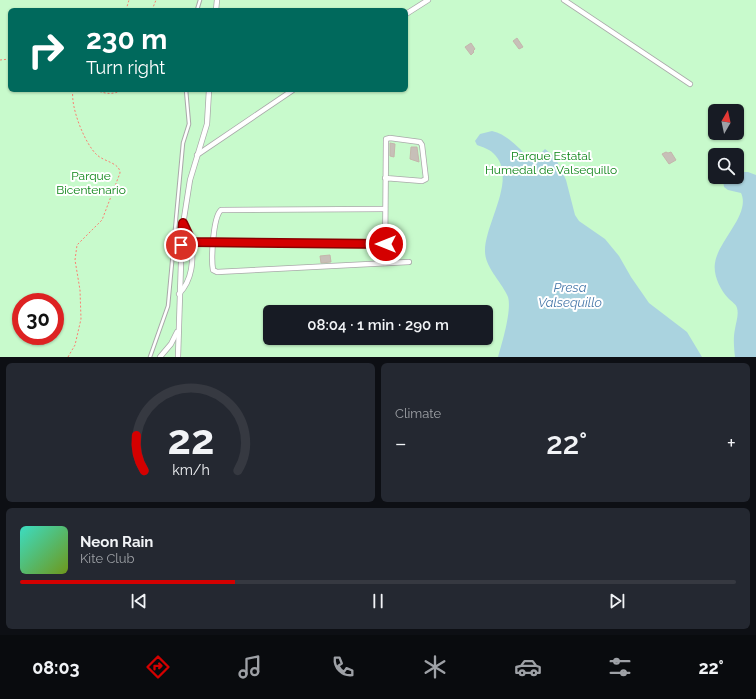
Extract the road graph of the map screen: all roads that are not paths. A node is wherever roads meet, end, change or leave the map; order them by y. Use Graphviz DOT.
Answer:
graph roads {
  1 [pos="428,0"];
  2 [pos="564,0"];
  3 [pos="408,13"];
  4 [pos="690,84"];
  5 [pos="186,92"];
  6 [pos="209,92"];
  7 [pos="290,92"];
  8 [pos="197,155"];
  9 [pos="385,178"];
  10 [pos="385,209"];
  11 [pos="183,223"];
  12 [pos="192,242"];
  13 [pos="213,243"];
  14 [pos="386,244"];
  15 [pos="408,262"];
  16 [pos="385,263"];
  17 [pos="179,294"];
  18 [pos="177,331"];
  19 [pos="150,357"];
  20 [pos="160,357"];
  21 [pos="178,357"];
  1 -- 3 [label="street"];
  2 -- 4 [label="street"];
  5 -- 19 [label="lane"];
  6 -- 8 [label="street"];
  7 -- 8 [label="street"];
  8 -- 11 [label="street"];
  9 -- 9 [label="street"];
  9 -- 10 [label="street"];
  10 -- 13 [label="street"];
  10 -- 14 [label="street"];
  11 -- 12 [label="street"];
  11 -- 17 [label="street"];
  12 -- 13 [label="street"];
  12 -- 17 [label="street"];
  13 -- 14 [label="street"];
  13 -- 16 [label="street"];
  14 -- 16 [label="street"];
  15 -- 16 [label="street"];
  17 -- 18 [label="street"];
  18 -- 20 [label="street"];
  18 -- 21 [label="street"];
}
